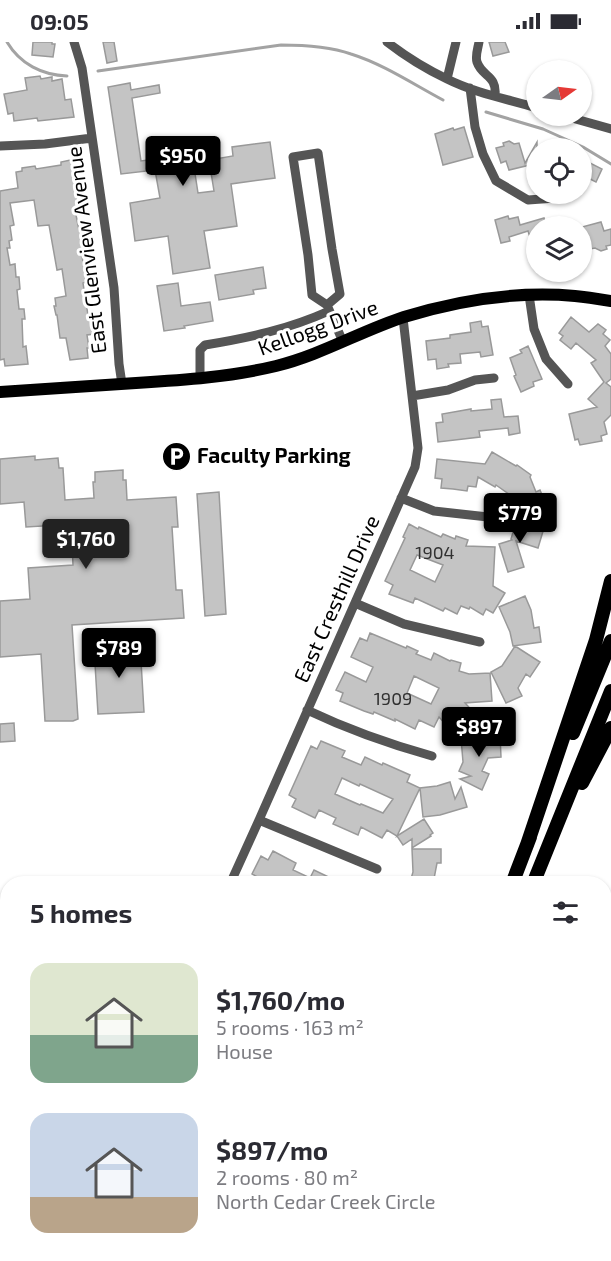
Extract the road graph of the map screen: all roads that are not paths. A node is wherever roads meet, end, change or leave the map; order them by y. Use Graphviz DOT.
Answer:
graph roads {
  1 [pos="74,42"];
  2 [pos="387,42"];
  3 [pos="456,42"];
  4 [pos="479,42"];
  5 [pos="447,79"];
  6 [pos="470,88"];
  7 [pos="495,95"];
  8 [pos="526,105"];
  9 [pos="592,124"];
  10 [pos="611,129"];
  11 [pos="92,138"];
  12 [pos="0,146"];
  13 [pos="526,199"];
  14 [pos="529,295"];
  15 [pos="611,301"];
  16 [pos="328,308"];
  17 [pos="403,318"];
  18 [pos="343,342"];
  19 [pos="494,378"];
  20 [pos="200,379"];
  21 [pos="122,384"];
  22 [pos="568,384"];
  23 [pos="0,392"];
  24 [pos="412,396"];
  25 [pos="401,498"];
  26 [pos="488,517"];
  27 [pos="611,581"];
  28 [pos="355,603"];
  29 [pos="611,641"];
  30 [pos="480,642"];
  31 [pos="611,691"];
  32 [pos="307,710"];
  33 [pos="611,728"];
  34 [pos="432,756"];
  35 [pos="259,820"];
  36 [pos="527,845"];
  37 [pos="547,848"];
  38 [pos="377,869"];
  39 [pos="234,876"];
  40 [pos="515,876"];
  41 [pos="536,876"];
  1 -- 11 [label="street, East Glenview Avenue"];
  2 -- 5 [label="street"];
  3 -- 5 [label="street"];
  4 -- 7 [label="street"];
  5 -- 6 [label="street"];
  6 -- 7 [label="street"];
  6 -- 13 [label="street"];
  7 -- 8 [label="street"];
  9 -- 10 [label="street"];
  11 -- 12 [label="street"];
  11 -- 21 [label="street, East Glenview Avenue"];
  14 -- 15 [label="main road, Kellogg Drive"];
  14 -- 17 [label="main road, Kellogg Drive"];
  14 -- 22 [label="street"];
  16 -- 16 [label="street"];
  16 -- 18 [label="street"];
  16 -- 20 [label="street"];
  17 -- 18 [label="main road, Kellogg Drive"];
  17 -- 24 [label="street, East Cresthill Drive"];
  18 -- 20 [label="main road, Kellogg Drive"];
  19 -- 24 [label="street"];
  20 -- 21 [label="main road, Kellogg Drive"];
  21 -- 23 [label="main road, Kellogg Drive"];
  24 -- 25 [label="street, East Cresthill Drive"];
  25 -- 26 [label="street"];
  25 -- 28 [label="street, East Cresthill Drive"];
  27 -- 36 [label="highway"];
  28 -- 30 [label="street"];
  28 -- 32 [label="street, East Cresthill Drive"];
  29 -- 36 [label="highway"];
  31 -- 37 [label="highway"];
  32 -- 34 [label="street"];
  32 -- 35 [label="street, East Cresthill Drive"];
  33 -- 37 [label="highway"];
  35 -- 38 [label="street"];
  35 -- 39 [label="street, East Cresthill Drive"];
  36 -- 40 [label="highway"];
  37 -- 41 [label="highway"];
}
